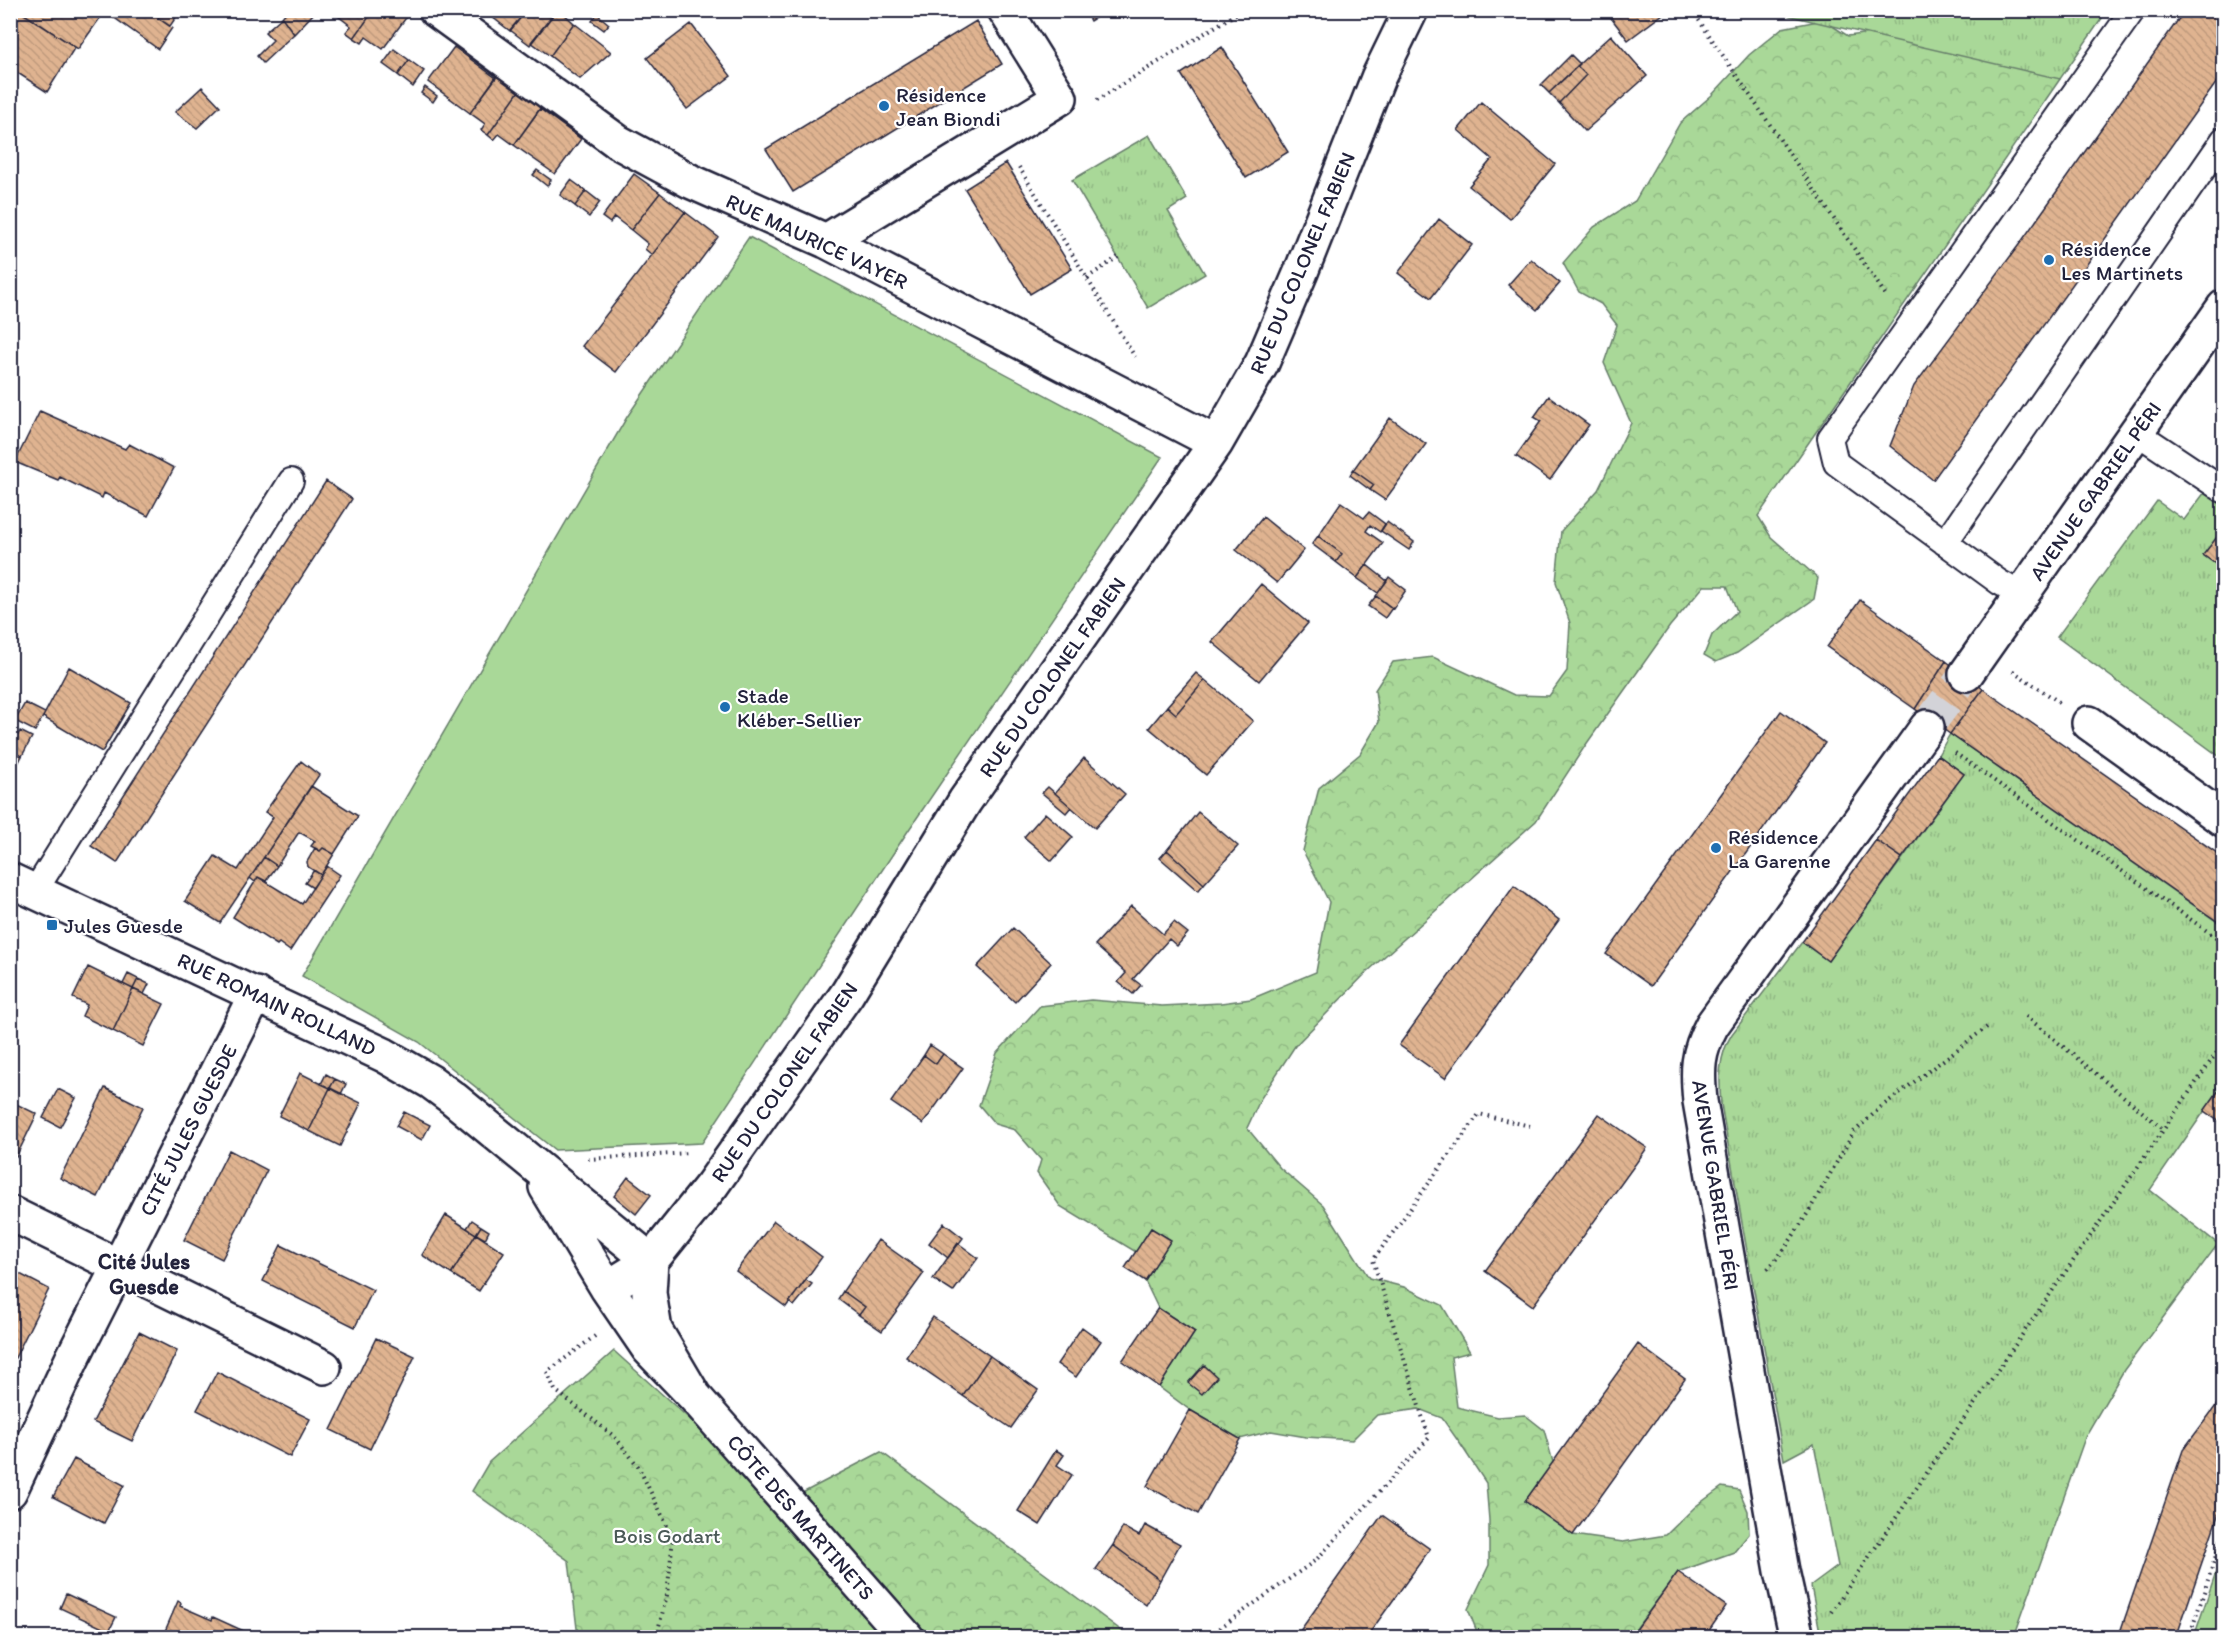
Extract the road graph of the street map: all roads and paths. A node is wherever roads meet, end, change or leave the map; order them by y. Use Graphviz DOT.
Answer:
graph roads {
  1 [pos="436,10"];
  2 [pos="1005,10"];
  3 [pos="1242,10"];
  4 [pos="1411,10"];
  5 [pos="1692,10"];
  6 [pos="2133,10"];
  7 [pos="1060,98"];
  8 [pos="999,135"];
  9 [pos="2223,139"];
  10 [pos="826,241"];
  11 [pos="1118,257"];
  12 [pos="1087,278"];
  13 [pos="2223,307"];
  14 [pos="1908,328"];
  15 [pos="1140,365"];
  16 [pos="2136,432"];
  17 [pos="1216,443"];
  18 [pos="291,481"];
  19 [pos="2223,490"];
  20 [pos="1945,543"];
  21 [pos="2022,595"];
  22 [pos="2012,671"];
  23 [pos="1966,674"];
  24 [pos="2089,723"];
  25 [pos="1925,729"];
  26 [pos="2223,820"];
  27 [pos="23,885"];
  28 [pos="2223,944"];
  29 [pos="256,994"];
  30 [pos="2026,1016"];
  31 [pos="1987,1026"];
  32 [pos="2223,1042"];
  33 [pos="1530,1126"];
  34 [pos="2163,1129"];
  35 [pos="693,1152"];
  36 [pos="536,1168"];
  37 [pos="10,1213"];
  38 [pos="651,1261"];
  39 [pos="119,1266"];
  40 [pos="1731,1284"];
  41 [pos="607,1288"];
  42 [pos="596,1335"];
  43 [pos="324,1366"];
  44 [pos="694,1396"];
  45 [pos="10,1491"];
  46 [pos="2223,1531"];
  47 [pos="1825,1621"];
  48 [pos="656,1638"];
  49 [pos="907,1638"];
  50 [pos="1213,1638"];
  51 [pos="1797,1638"];
  52 [pos="2189,1638"];
  1 -- 10 [label="street, RUE MAURICE VAYER"];
  2 -- 7 [label="street"];
  3 -- 7 [label="path"];
  4 -- 17 [label="street, RUE DU COLONEL FABIEN"];
  5 -- 14 [label="path"];
  6 -- 14 [label="lane"];
  7 -- 8 [label="street"];
  8 -- 10 [label="street"];
  8 -- 12 [label="path"];
  9 -- 20 [label="lane"];
  10 -- 17 [label="street, RUE MAURICE VAYER"];
  11 -- 12 [label="path"];
  12 -- 15 [label="path"];
  13 -- 16 [label="street, AVENUE GABRIEL PÉRI"];
  14 -- 20 [label="lane"];
  16 -- 19 [label="lane"];
  16 -- 21 [label="street, AVENUE GABRIEL PÉRI"];
  17 -- 38 [label="street, RUE DU COLONEL FABIEN"];
  18 -- 27 [label="lane"];
  20 -- 21 [label="lane"];
  21 -- 23 [label="street, AVENUE GABRIEL PÉRI"];
  22 -- 24 [label="path"];
  24 -- 26 [label="street"];
  25 -- 28 [label="path"];
  25 -- 40 [label="street, AVENUE GABRIEL PÉRI"];
  27 -- 29 [label="street, RUE ROMAIN ROLLAND"];
  29 -- 36 [label="street, RUE ROMAIN ROLLAND"];
  29 -- 39 [label="street, CITÉ JULES GUESDE"];
  30 -- 34 [label="path"];
  31 -- 40 [label="path"];
  32 -- 34 [label="path"];
  33 -- 50 [label="path"];
  34 -- 47 [label="path"];
  35 -- 36 [label="path"];
  36 -- 38 [label="street, RUE ROMAIN ROLLAND"];
  36 -- 41 [label="street, RUE ROMAIN ROLLAND"];
  37 -- 39 [label="street"];
  38 -- 41 [label="street, RUE DU COLONEL FABIEN"];
  38 -- 44 [label="street, CÔTE DES MARTINETS"];
  39 -- 43 [label="street"];
  39 -- 45 [label="street, CITÉ JULES GUESDE"];
  40 -- 51 [label="street, AVENUE GABRIEL PÉRI"];
  41 -- 44 [label="street, CÔTE DES MARTINETS"];
  42 -- 48 [label="path"];
  44 -- 49 [label="street, CÔTE DES MARTINETS"];
  46 -- 52 [label="path"];
}
